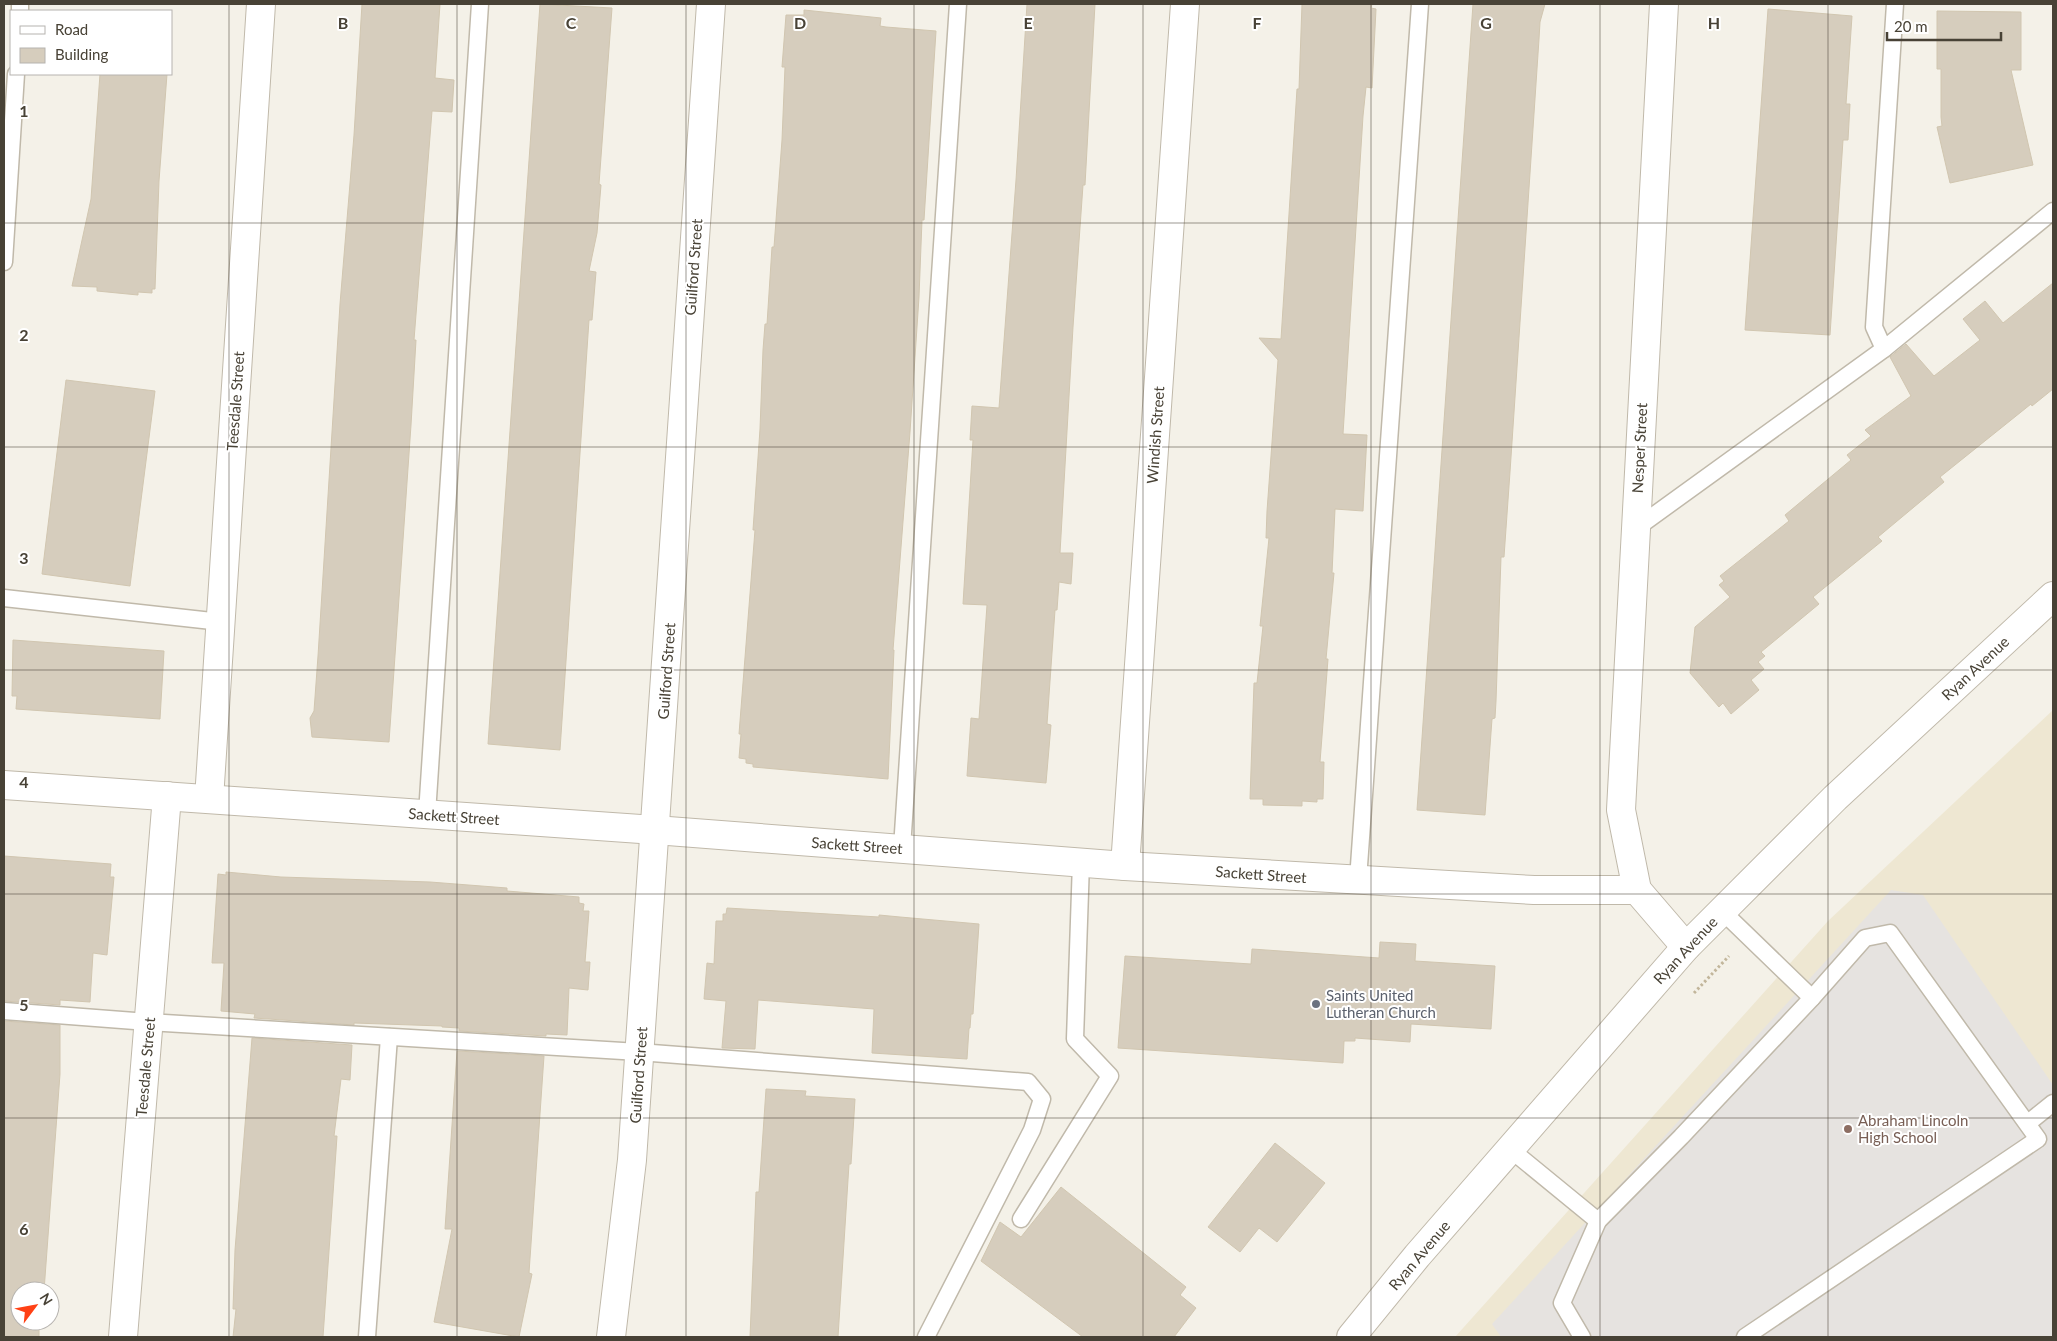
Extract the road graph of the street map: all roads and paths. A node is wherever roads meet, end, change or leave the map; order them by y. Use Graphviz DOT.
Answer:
graph roads {
  1 [pos="261,4"];
  2 [pos="480,4"];
  3 [pos="711,4"];
  4 [pos="958,4"];
  5 [pos="1185,4"];
  6 [pos="1420,4"];
  7 [pos="1664,4"];
  8 [pos="1895,4"];
  9 [pos="16,75"];
  10 [pos="2053,211"];
  11 [pos="4,262"];
  12 [pos="1884,348"];
  13 [pos="1635,529"];
  14 [pos="2053,596"];
  15 [pos="4,598"];
  16 [pos="221,622"];
  17 [pos="4,785"];
  18 [pos="167,796"];
  19 [pos="209,799"];
  20 [pos="426,814"];
  21 [pos="655,830"];
  22 [pos="902,848"];
  23 [pos="1080,862"];
  24 [pos="1125,866"];
  25 [pos="1358,880"];
  26 [pos="1637,890"];
  27 [pos="1722,911"];
  28 [pos="1747,936"];
  29 [pos="1686,947"];
  30 [pos="1689,998"];
  31 [pos="1812,998"];
  32 [pos="4,1012"];
  33 [pos="148,1022"];
  34 [pos="389,1037"];
  35 [pos="639,1052"];
  36 [pos="2053,1103"];
  37 [pos="2028,1123"];
  38 [pos="1510,1149"];
  39 [pos="1022,1219"];
  40 [pos="1598,1221"];
  41 [pos="123,1337"];
  42 [pos="367,1337"];
  43 [pos="611,1337"];
  44 [pos="926,1337"];
  45 [pos="1351,1337"];
  46 [pos="1582,1337"];
  47 [pos="1745,1337"];
  1 -- 16 [label="street, Teesdale Street"];
  2 -- 20 [label="lane"];
  3 -- 21 [label="street, Guilford Street"];
  4 -- 22 [label="lane"];
  5 -- 24 [label="street, Windish Street"];
  6 -- 25 [label="lane"];
  7 -- 13 [label="street, Nesper Street"];
  8 -- 12 [label="lane"];
  9 -- 11 [label="lane"];
  10 -- 12 [label="lane"];
  12 -- 13 [label="lane"];
  13 -- 26 [label="street, Nesper Street"];
  14 -- 27 [label="street, Ryan Avenue"];
  15 -- 16 [label="lane"];
  16 -- 19 [label="street, Teesdale Street"];
  17 -- 18 [label="street, Sackett Street"];
  18 -- 19 [label="street, Sackett Street"];
  18 -- 33 [label="street, Teesdale Street"];
  19 -- 20 [label="street, Sackett Street"];
  20 -- 21 [label="street, Sackett Street"];
  21 -- 22 [label="street, Sackett Street"];
  21 -- 35 [label="street, Guilford Street"];
  22 -- 23 [label="street, Sackett Street"];
  23 -- 24 [label="street, Sackett Street"];
  23 -- 39 [label="lane"];
  24 -- 25 [label="street, Sackett Street"];
  25 -- 26 [label="street, Sackett Street"];
  26 -- 29 [label="street"];
  27 -- 28 [label="lane"];
  27 -- 29 [label="street, Ryan Avenue"];
  28 -- 30 [label="path"];
  28 -- 31 [label="lane"];
  29 -- 38 [label="street, Ryan Avenue"];
  31 -- 37 [label="lane"];
  31 -- 40 [label="lane"];
  32 -- 33 [label="lane"];
  33 -- 34 [label="lane"];
  33 -- 41 [label="street, Teesdale Street"];
  34 -- 35 [label="lane"];
  34 -- 42 [label="lane"];
  35 -- 43 [label="street, Guilford Street"];
  35 -- 44 [label="lane"];
  36 -- 37 [label="lane"];
  37 -- 47 [label="lane"];
  38 -- 40 [label="lane"];
  38 -- 45 [label="street, Ryan Avenue"];
  40 -- 46 [label="lane"];
}
